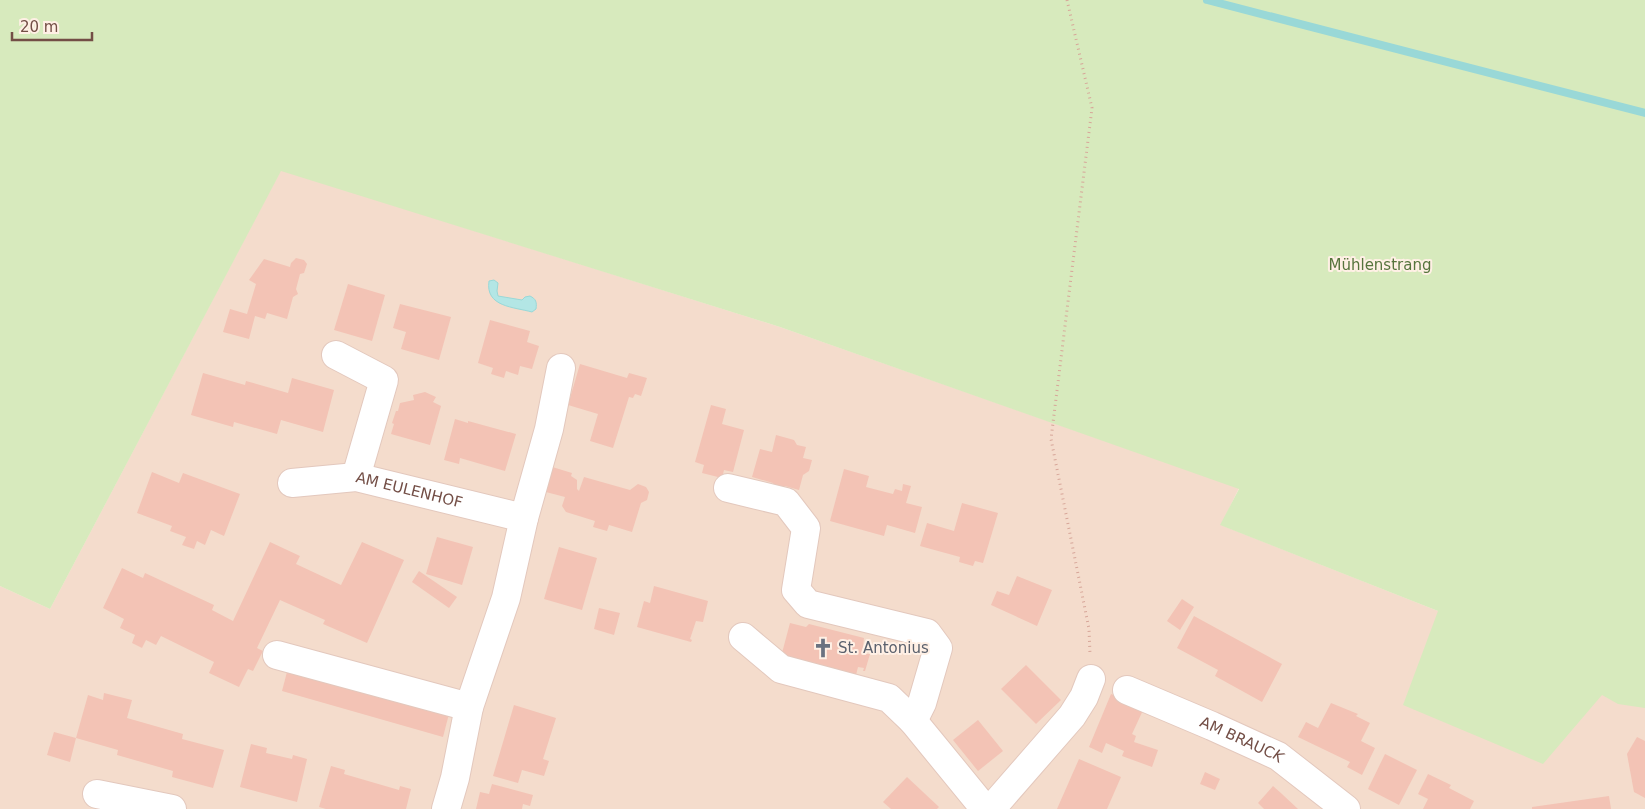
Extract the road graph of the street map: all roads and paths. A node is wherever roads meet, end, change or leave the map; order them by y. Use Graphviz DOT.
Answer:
graph roads {
  1 [pos="1066,0"];
  2 [pos="336,354"];
  3 [pos="561,368"];
  4 [pos="356,477"];
  5 [pos="292,483"];
  6 [pos="728,488"];
  7 [pos="524,518"];
  8 [pos="743,636"];
  9 [pos="277,655"];
  10 [pos="1091,679"];
  11 [pos="1127,690"];
  12 [pos="469,707"];
  13 [pos="913,721"];
  14 [pos="97,794"];
  15 [pos="172,809"];
  16 [pos="446,809"];
  17 [pos="985,809"];
  18 [pos="991,809"];
  19 [pos="1346,809"];
  1 -- 10 [label="path"];
  2 -- 4 [label="street"];
  3 -- 7 [label="street"];
  4 -- 5 [label="street, AM EULENHOF"];
  4 -- 7 [label="street, AM EULENHOF"];
  6 -- 13 [label="street"];
  7 -- 12 [label="street"];
  8 -- 13 [label="street"];
  9 -- 12 [label="street"];
  10 -- 18 [label="street"];
  11 -- 19 [label="street, AM BRAUCK"];
  12 -- 16 [label="street"];
  13 -- 17 [label="street"];
  14 -- 15 [label="street"];
}
